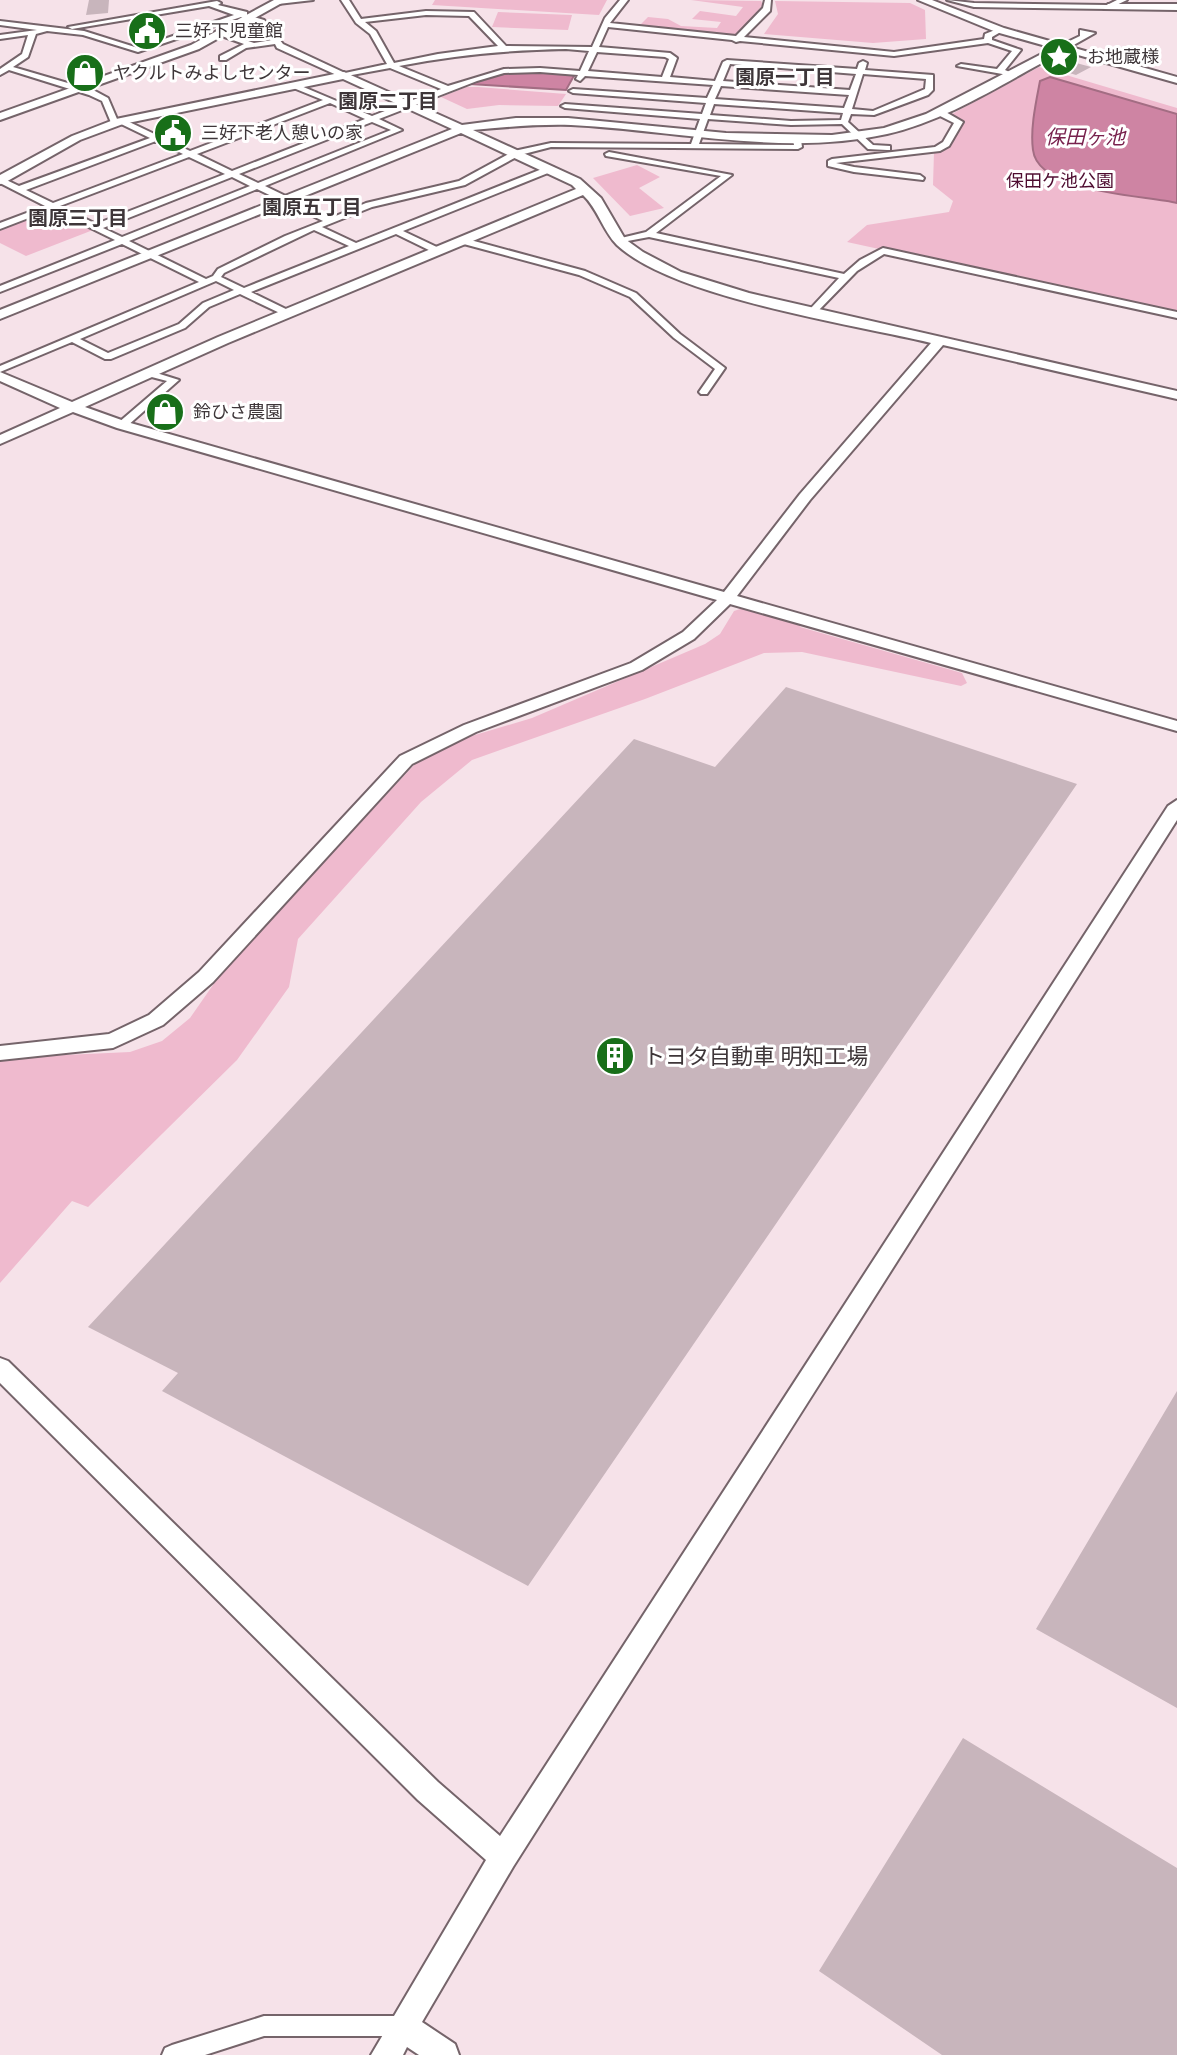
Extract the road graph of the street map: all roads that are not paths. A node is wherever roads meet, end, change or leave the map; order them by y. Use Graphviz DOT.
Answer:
graph roads {
  1 [pos="167,0"];
  2 [pos="229,0"];
  3 [pos="309,0"];
  4 [pos="345,0"];
  5 [pos="624,0"];
  6 [pos="923,0"];
  7 [pos="951,0"];
  8 [pos="1123,0"];
  9 [pos="768,1"];
  10 [pos="272,2"];
  11 [pos="1056,3"];
  12 [pos="209,4"];
  13 [pos="1108,7"];
  14 [pos="1177,7"];
  15 [pos="180,10"];
  16 [pos="247,16"];
  17 [pos="359,21"];
  18 [pos="0,23"];
  19 [pos="608,25"];
  20 [pos="210,26"];
  21 [pos="56,29"];
  22 [pos="1000,30"];
  23 [pos="224,32"];
  24 [pos="33,33"];
  25 [pos="1085,36"];
  26 [pos="0,37"];
  27 [pos="736,40"];
  28 [pos="754,41"];
  29 [pos="988,41"];
  30 [pos="275,42"];
  31 [pos="252,44"];
  32 [pos="504,48"];
  33 [pos="745,48"];
  34 [pos="596,49"];
  35 [pos="1060,49"];
  36 [pos="138,50"];
  37 [pos="867,51"];
  38 [pos="736,55"];
  39 [pos="223,58"];
  40 [pos="727,62"];
  41 [pos="151,64"];
  42 [pos="392,66"];
  43 [pos="961,66"];
  44 [pos="4,70"];
  45 [pos="860,71"];
  46 [pos="1005,72"];
  47 [pos="583,73"];
  48 [pos="344,75"];
  49 [pos="665,79"];
  50 [pos="1177,80"];
  51 [pos="717,83"];
  52 [pos="294,85"];
  53 [pos="78,89"];
  54 [pos="450,90"];
  55 [pos="573,91"];
  56 [pos="853,93"];
  57 [pos="329,101"];
  58 [pos="710,101"];
  59 [pos="409,106"];
  60 [pos="565,106"];
  61 [pos="848,112"];
  62 [pos="941,113"];
  63 [pos="0,117"];
  64 [pos="704,117"];
  65 [pos="373,119"];
  66 [pos="117,122"];
  67 [pos="557,122"];
  68 [pos="844,122"];
  69 [pos="464,128"];
  70 [pos="697,133"];
  71 [pos="859,136"];
  72 [pos="155,139"];
  73 [pos="797,140"];
  74 [pos="556,145"];
  75 [pos="694,147"];
  76 [pos="924,149"];
  77 [pos="517,153"];
  78 [pos="190,154"];
  79 [pos="550,169"];
  80 [pos="233,173"];
  81 [pos="920,178"];
  82 [pos="0,180"];
  83 [pos="260,185"];
  84 [pos="20,189"];
  85 [pos="584,190"];
  86 [pos="287,199"];
  87 [pos="53,206"];
  88 [pos="331,221"];
  89 [pos="0,226"];
  90 [pos="97,227"];
  91 [pos="314,227"];
  92 [pos="397,231"];
  93 [pos="649,234"];
  94 [pos="122,240"];
  95 [pos="463,241"];
  96 [pos="620,241"];
  97 [pos="355,246"];
  98 [pos="438,251"];
  99 [pos="150,254"];
  100 [pos="846,277"];
  101 [pos="211,280"];
  102 [pos="0,289"];
  103 [pos="241,292"];
  104 [pos="814,310"];
  105 [pos="287,313"];
  106 [pos="0,315"];
  107 [pos="1177,315"];
  108 [pos="71,338"];
  109 [pos="940,341"];
  110 [pos="0,369"];
  111 [pos="147,373"];
  112 [pos="0,376"];
  113 [pos="704,392"];
  114 [pos="1177,395"];
  115 [pos="70,407"];
  116 [pos="122,425"];
  117 [pos="0,440"];
  118 [pos="726,596"];
  119 [pos="1177,726"];
  120 [pos="1177,806"];
  121 [pos="0,1053"];
  122 [pos="0,1368"];
  123 [pos="503,1857"];
  124 [pos="403,2026"];
  125 [pos="172,2055"];
  126 [pos="386,2055"];
  127 [pos="444,2055"];
  1 -- 15 [label="street"];
  2 -- 12 [label="street"];
  3 -- 10 [label="street"];
  4 -- 17 [label="street"];
  5 -- 19 [label="street"];
  6 -- 22 [label="street"];
  7 -- 11 [label="street"];
  8 -- 13 [label="street"];
  9 -- 27 [label="street"];
  10 -- 16 [label="street"];
  11 -- 13 [label="street"];
  12 -- 15 [label="street"];
  12 -- 16 [label="street"];
  13 -- 14 [label="street"];
  15 -- 21 [label="street"];
  16 -- 20 [label="street"];
  16 -- 23 [label="street"];
  16 -- 30 [label="street"];
  17 -- 32 [label="street"];
  17 -- 42 [label="street"];
  18 -- 21 [label="street"];
  19 -- 27 [label="street"];
  19 -- 34 [label="street"];
  20 -- 23 [label="street"];
  20 -- 36 [label="street"];
  21 -- 24 [label="street"];
  21 -- 36 [label="street"];
  22 -- 29 [label="street"];
  22 -- 35 [label="street"];
  23 -- 31 [label="street"];
  23 -- 41 [label="street"];
  24 -- 26 [label="street"];
  24 -- 44 [label="street"];
  25 -- 35 [label="street"];
  27 -- 28 [label="street"];
  28 -- 33 [label="street"];
  28 -- 37 [label="street"];
  29 -- 37 [label="street"];
  29 -- 46 [label="street"];
  30 -- 31 [label="street"];
  30 -- 48 [label="street"];
  31 -- 39 [label="street"];
  32 -- 34 [label="street"];
  32 -- 42 [label="street"];
  34 -- 47 [label="street"];
  34 -- 49 [label="street"];
  35 -- 46 [label="street"];
  35 -- 50 [label="street"];
  36 -- 41 [label="street"];
  37 -- 45 [label="street"];
  38 -- 40 [label="street"];
  40 -- 45 [label="street"];
  40 -- 51 [label="street"];
  41 -- 53 [label="street"];
  42 -- 48 [label="street"];
  42 -- 54 [label="street"];
  43 -- 46 [label="street"];
  44 -- 53 [label="street"];
  45 -- 56 [label="street"];
  45 -- 61 [label="street"];
  46 -- 62 [label="street"];
  47 -- 49 [label="street"];
  47 -- 54 [label="street"];
  47 -- 55 [label="street"];
  48 -- 52 [label="street"];
  48 -- 59 [label="street"];
  49 -- 51 [label="street"];
  51 -- 56 [label="street"];
  51 -- 58 [label="street"];
  52 -- 57 [label="street"];
  52 -- 66 [label="street"];
  53 -- 63 [label="street"];
  53 -- 66 [label="street"];
  54 -- 59 [label="street"];
  55 -- 58 [label="street"];
  55 -- 60 [label="street"];
  56 -- 61 [label="street"];
  57 -- 65 [label="street"];
  57 -- 78 [label="street"];
  58 -- 61 [label="street"];
  58 -- 64 [label="street"];
  59 -- 65 [label="street"];
  59 -- 69 [label="street"];
  60 -- 64 [label="street"];
  60 -- 67 [label="street"];
  61 -- 68 [label="street"];
  62 -- 71 [label="street"];
  62 -- 76 [label="street"];
  64 -- 68 [label="street"];
  64 -- 70 [label="street"];
  65 -- 80 [label="street"];
  65 -- 83 [label="street"];
  66 -- 72 [label="street"];
  66 -- 82 [label="street"];
  67 -- 69 [label="street"];
  67 -- 70 [label="street"];
  68 -- 71 [label="street"];
  69 -- 77 [label="street"];
  69 -- 86 [label="street"];
  70 -- 73 [label="street"];
  70 -- 75 [label="street"];
  71 -- 73 [label="street"];
  71 -- 76 [label="street"];
  72 -- 78 [label="street"];
  72 -- 84 [label="street"];
  73 -- 75 [label="street"];
  74 -- 75 [label="street"];
  74 -- 77 [label="street"];
  74 -- 93 [label="street"];
  76 -- 81 [label="street"];
  77 -- 79 [label="street"];
  77 -- 88 [label="street"];
  78 -- 80 [label="street"];
  78 -- 87 [label="street"];
  79 -- 85 [label="street"];
  79 -- 92 [label="street"];
  80 -- 83 [label="street"];
  80 -- 90 [label="street"];
  82 -- 84 [label="street"];
  83 -- 86 [label="street"];
  83 -- 94 [label="street"];
  84 -- 87 [label="street"];
  85 -- 95 [label="street"];
  85 -- 96 [label="street"];
  86 -- 88 [label="street"];
  86 -- 99 [label="street"];
  87 -- 89 [label="street"];
  87 -- 90 [label="street"];
  88 -- 91 [label="street"];
  90 -- 94 [label="street"];
  91 -- 97 [label="street"];
  91 -- 101 [label="street"];
  92 -- 97 [label="street"];
  92 -- 98 [label="street"];
  93 -- 96 [label="street"];
  93 -- 100 [label="street"];
  94 -- 99 [label="street"];
  94 -- 102 [label="street"];
  95 -- 98 [label="street"];
  95 -- 113 [label="street"];
  96 -- 104 [label="street"];
  97 -- 103 [label="street"];
  98 -- 105 [label="street"];
  99 -- 101 [label="street"];
  99 -- 106 [label="street"];
  100 -- 104 [label="street"];
  100 -- 107 [label="street"];
  101 -- 103 [label="street"];
  101 -- 108 [label="street"];
  103 -- 105 [label="street"];
  103 -- 108 [label="street"];
  104 -- 109 [label="street"];
  105 -- 111 [label="street"];
  108 -- 110 [label="street"];
  109 -- 114 [label="street"];
  109 -- 118 [label="street"];
  111 -- 115 [label="street"];
  111 -- 116 [label="street"];
  112 -- 115 [label="street"];
  115 -- 116 [label="street"];
  115 -- 117 [label="street"];
  116 -- 118 [label="street"];
  118 -- 119 [label="street"];
  118 -- 121 [label="street"];
  120 -- 123 [label="street"];
  122 -- 123 [label="street"];
  123 -- 124 [label="street"];
  124 -- 125 [label="street"];
  124 -- 126 [label="street"];
  124 -- 127 [label="street"];
}
